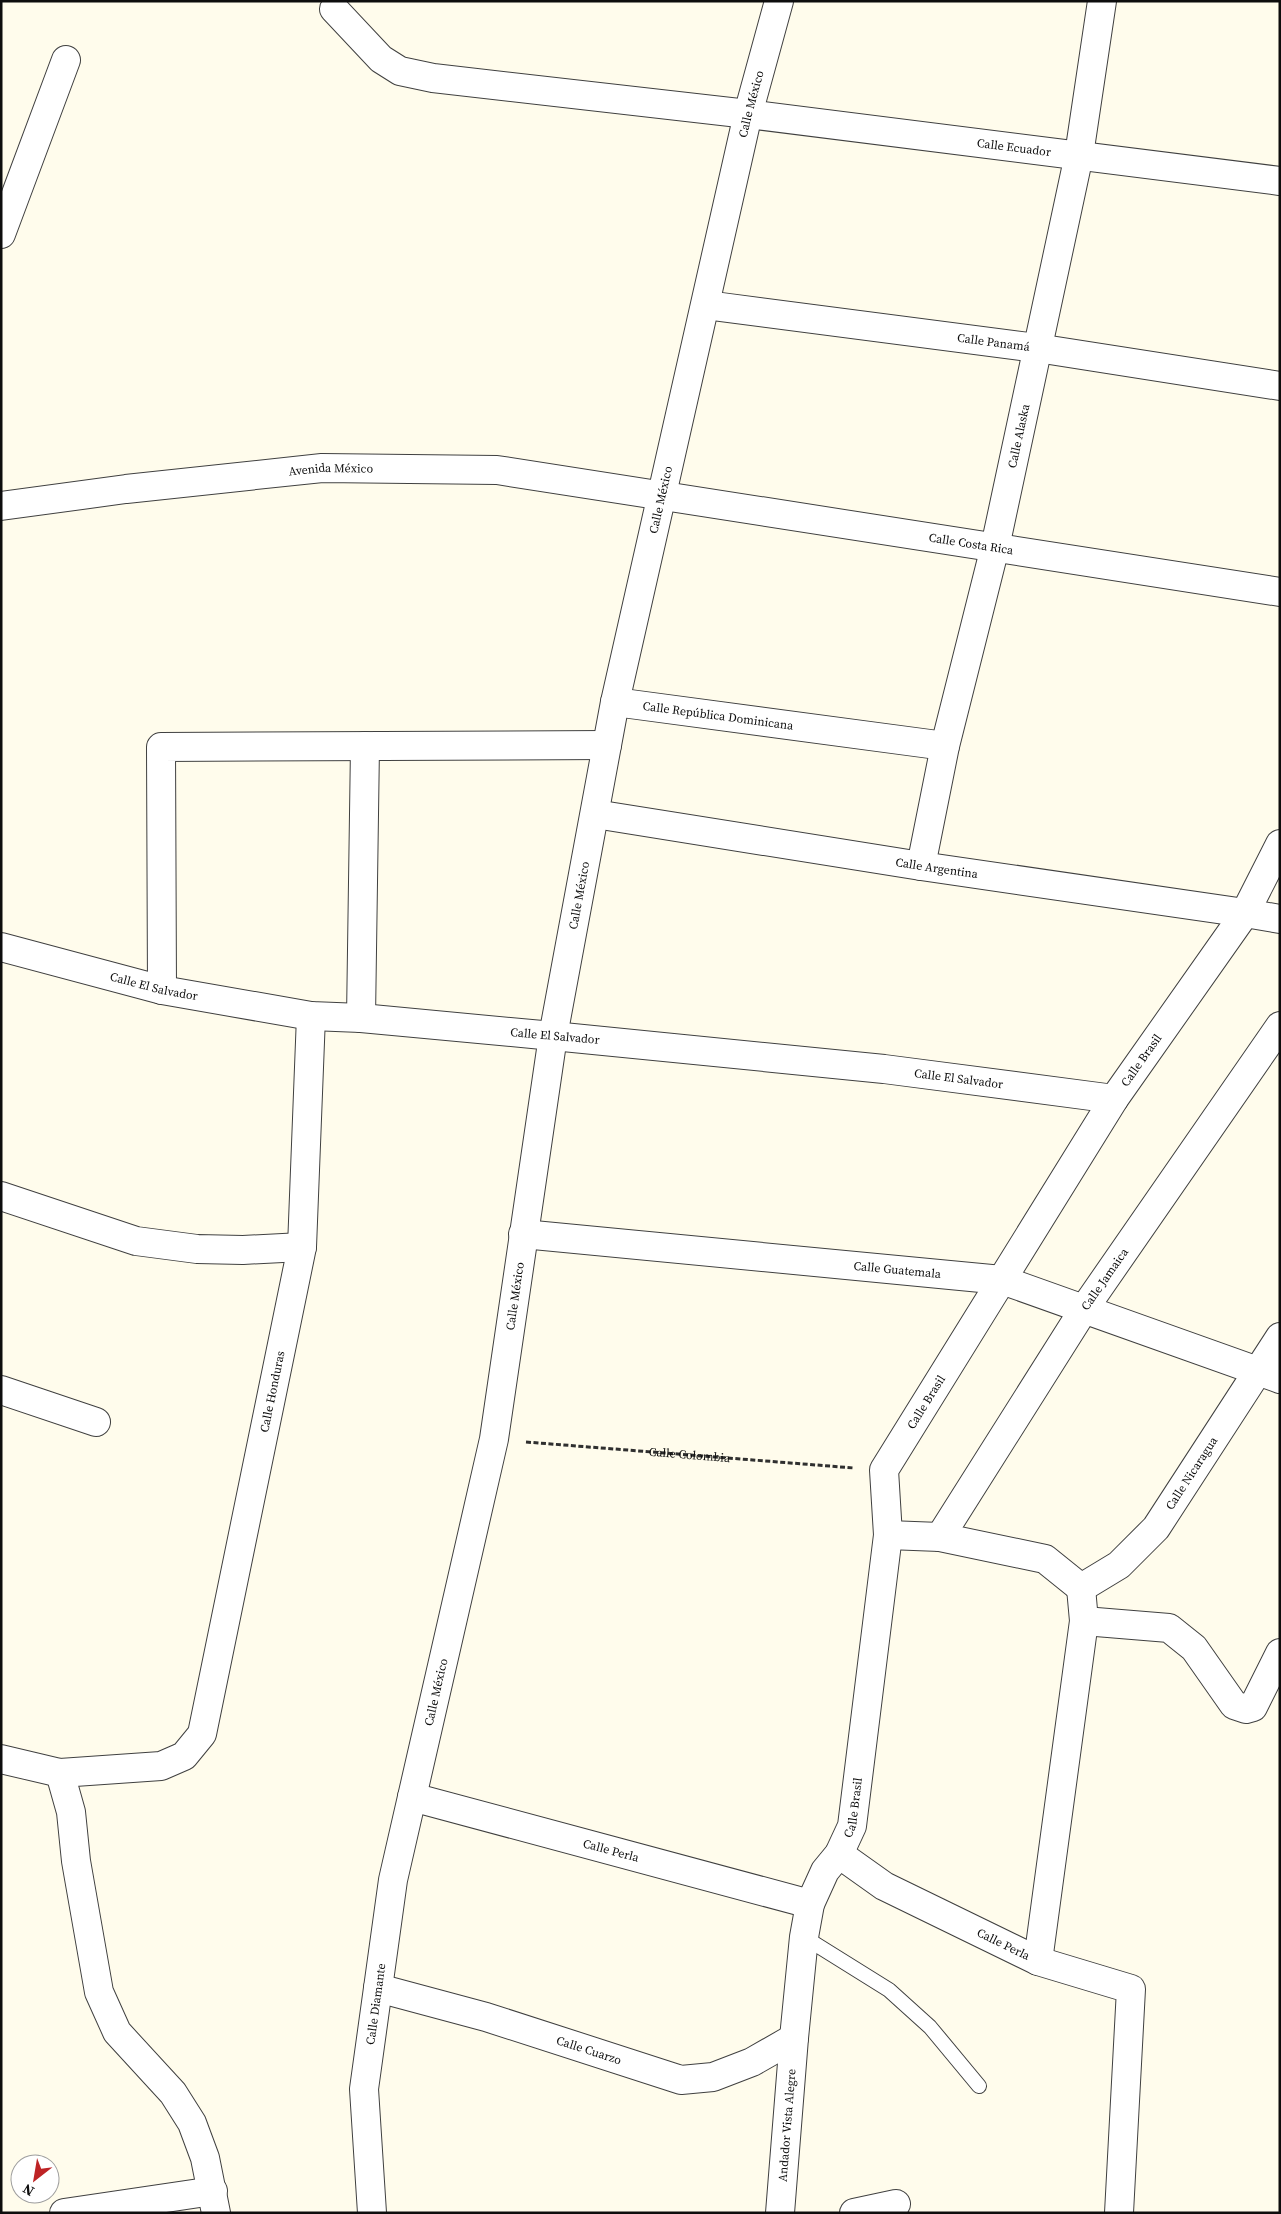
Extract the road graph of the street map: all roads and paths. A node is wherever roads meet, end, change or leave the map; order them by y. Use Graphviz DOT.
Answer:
graph roads {
  1 [pos="779,1"];
  2 [pos="1102,1"];
  3 [pos="334,9"];
  4 [pos="66,60"];
  5 [pos="748,114"];
  6 [pos="1080,155"];
  7 [pos="1280,181"];
  8 [pos="1,234"];
  9 [pos="706,305"];
  10 [pos="1037,348"];
  11 [pos="1280,386"];
  12 [pos="662,497"];
  13 [pos="1,506"];
  14 [pos="995,547"];
  15 [pos="1280,592"];
  16 [pos="615,702"];
  17 [pos="607,745"];
  18 [pos="365,746"];
  19 [pos="945,746"];
  20 [pos="595,814"];
  21 [pos="1280,844"];
  22 [pos="921,866"];
  23 [pos="1245,913"];
  24 [pos="1280,919"];
  25 [pos="1,946"];
  26 [pos="162,990"];
  27 [pos="310,1016"];
  28 [pos="361,1018"];
  29 [pos="1280,1026"];
  30 [pos="553,1036"];
  31 [pos="1114,1099"];
  32 [pos="1,1196"];
  33 [pos="523,1234"];
  34 [pos="302,1247"];
  35 [pos="1002,1280"];
  36 [pos="1084,1309"];
  37 [pos="1280,1337"];
  38 [pos="1269,1375"];
  39 [pos="1,1390"];
  40 [pos="96,1422"];
  41 [pos="494,1439"];
  42 [pos="884,1470"];
  43 [pos="888,1535"];
  44 [pos="940,1537"];
  45 [pos="1080,1588"];
  46 [pos="1084,1621"];
  47 [pos="1280,1653"];
  48 [pos="1,1759"];
  49 [pos="60,1773"];
  50 [pos="412,1797"];
  51 [pos="839,1854"];
  52 [pos="810,1904"];
  53 [pos="804,1936"];
  54 [pos="1038,1962"];
  55 [pos="378,1988"];
  56 [pos="794,2038"];
  57 [pos="979,2086"];
  58 [pos="214,2202"];
  59 [pos="896,2204"];
  60 [pos="64,2213"];
  61 [pos="372,2213"];
  62 [pos="780,2213"];
  63 [pos="854,2213"];
  64 [pos="1119,2213"];
  1 -- 5 [label="street, Calle México"];
  2 -- 6 [label="street, Calle Alaska"];
  3 -- 5 [label="street, Calle Ecuador"];
  4 -- 8 [label="street"];
  5 -- 6 [label="street, Calle Ecuador"];
  5 -- 9 [label="street, Calle México"];
  6 -- 7 [label="street, Calle Ecuador"];
  6 -- 10 [label="street, Calle Alaska"];
  9 -- 10 [label="street, Calle Panamá"];
  9 -- 12 [label="street, Calle México"];
  10 -- 11 [label="street, Calle Panamá"];
  10 -- 14 [label="street, Calle Alaska"];
  12 -- 13 [label="street, Avenida México"];
  12 -- 14 [label="street, Calle Costa Rica"];
  12 -- 16 [label="street, Calle México"];
  14 -- 15 [label="street, Calle Costa Rica"];
  14 -- 19 [label="street, Calle Alaska"];
  16 -- 17 [label="street, Calle México"];
  16 -- 19 [label="street, Calle República Dominicana"];
  17 -- 18 [label="street"];
  17 -- 20 [label="street, Calle México"];
  18 -- 26 [label="street"];
  18 -- 28 [label="street"];
  19 -- 22 [label="street, Calle Alaska"];
  20 -- 22 [label="street, Calle Argentina"];
  20 -- 30 [label="street, Calle México"];
  21 -- 23 [label="street, Calle Brasil"];
  22 -- 23 [label="street, Calle Argentina"];
  23 -- 24 [label="street, Calle Argentina"];
  23 -- 31 [label="street, Calle Brasil"];
  25 -- 26 [label="street, Calle El Salvador"];
  26 -- 27 [label="street, Calle El Salvador"];
  27 -- 28 [label="street, Calle El Salvador"];
  27 -- 34 [label="street, Calle Honduras"];
  28 -- 30 [label="street, Calle El Salvador"];
  29 -- 36 [label="street, Calle Jamaica"];
  30 -- 31 [label="street, Calle El Salvador"];
  30 -- 33 [label="street, Calle México"];
  31 -- 35 [label="street, Calle Brasil"];
  32 -- 34 [label="street"];
  33 -- 35 [label="street, Calle Guatemala"];
  33 -- 41 [label="street, Calle México"];
  34 -- 49 [label="street, Calle Honduras"];
  35 -- 36 [label="street, Calle Guatemala"];
  35 -- 42 [label="street, Calle Brasil"];
  36 -- 38 [label="street, Calle Guatemala"];
  36 -- 44 [label="street, Calle Jamaica"];
  37 -- 38 [label="street, Calle Nicaragua"];
  38 -- 45 [label="street, Calle Nicaragua"];
  39 -- 40 [label="street"];
  41 -- 42 [label="path, Calle Colombia"];
  41 -- 50 [label="street, Calle México"];
  42 -- 43 [label="street, Calle Brasil"];
  43 -- 44 [label="street"];
  43 -- 51 [label="street, Calle Brasil"];
  44 -- 45 [label="street"];
  45 -- 46 [label="street"];
  46 -- 47 [label="street"];
  46 -- 54 [label="street"];
  48 -- 49 [label="street"];
  49 -- 58 [label="street"];
  50 -- 52 [label="street, Calle Perla"];
  50 -- 55 [label="street, Calle Diamante"];
  51 -- 52 [label="street, Calle Brasil"];
  51 -- 54 [label="street, Calle Perla"];
  52 -- 53 [label="street, Calle Brasil"];
  53 -- 56 [label="street, Calle Brasil"];
  53 -- 57 [label="lane"];
  54 -- 64 [label="street, Calle Perla"];
  55 -- 56 [label="street, Calle Cuarzo"];
  55 -- 61 [label="street, Calle Diamante"];
  56 -- 62 [label="street, Andador Vista Alegre"];
  58 -- 60 [label="street"];
  59 -- 63 [label="street"];
}
